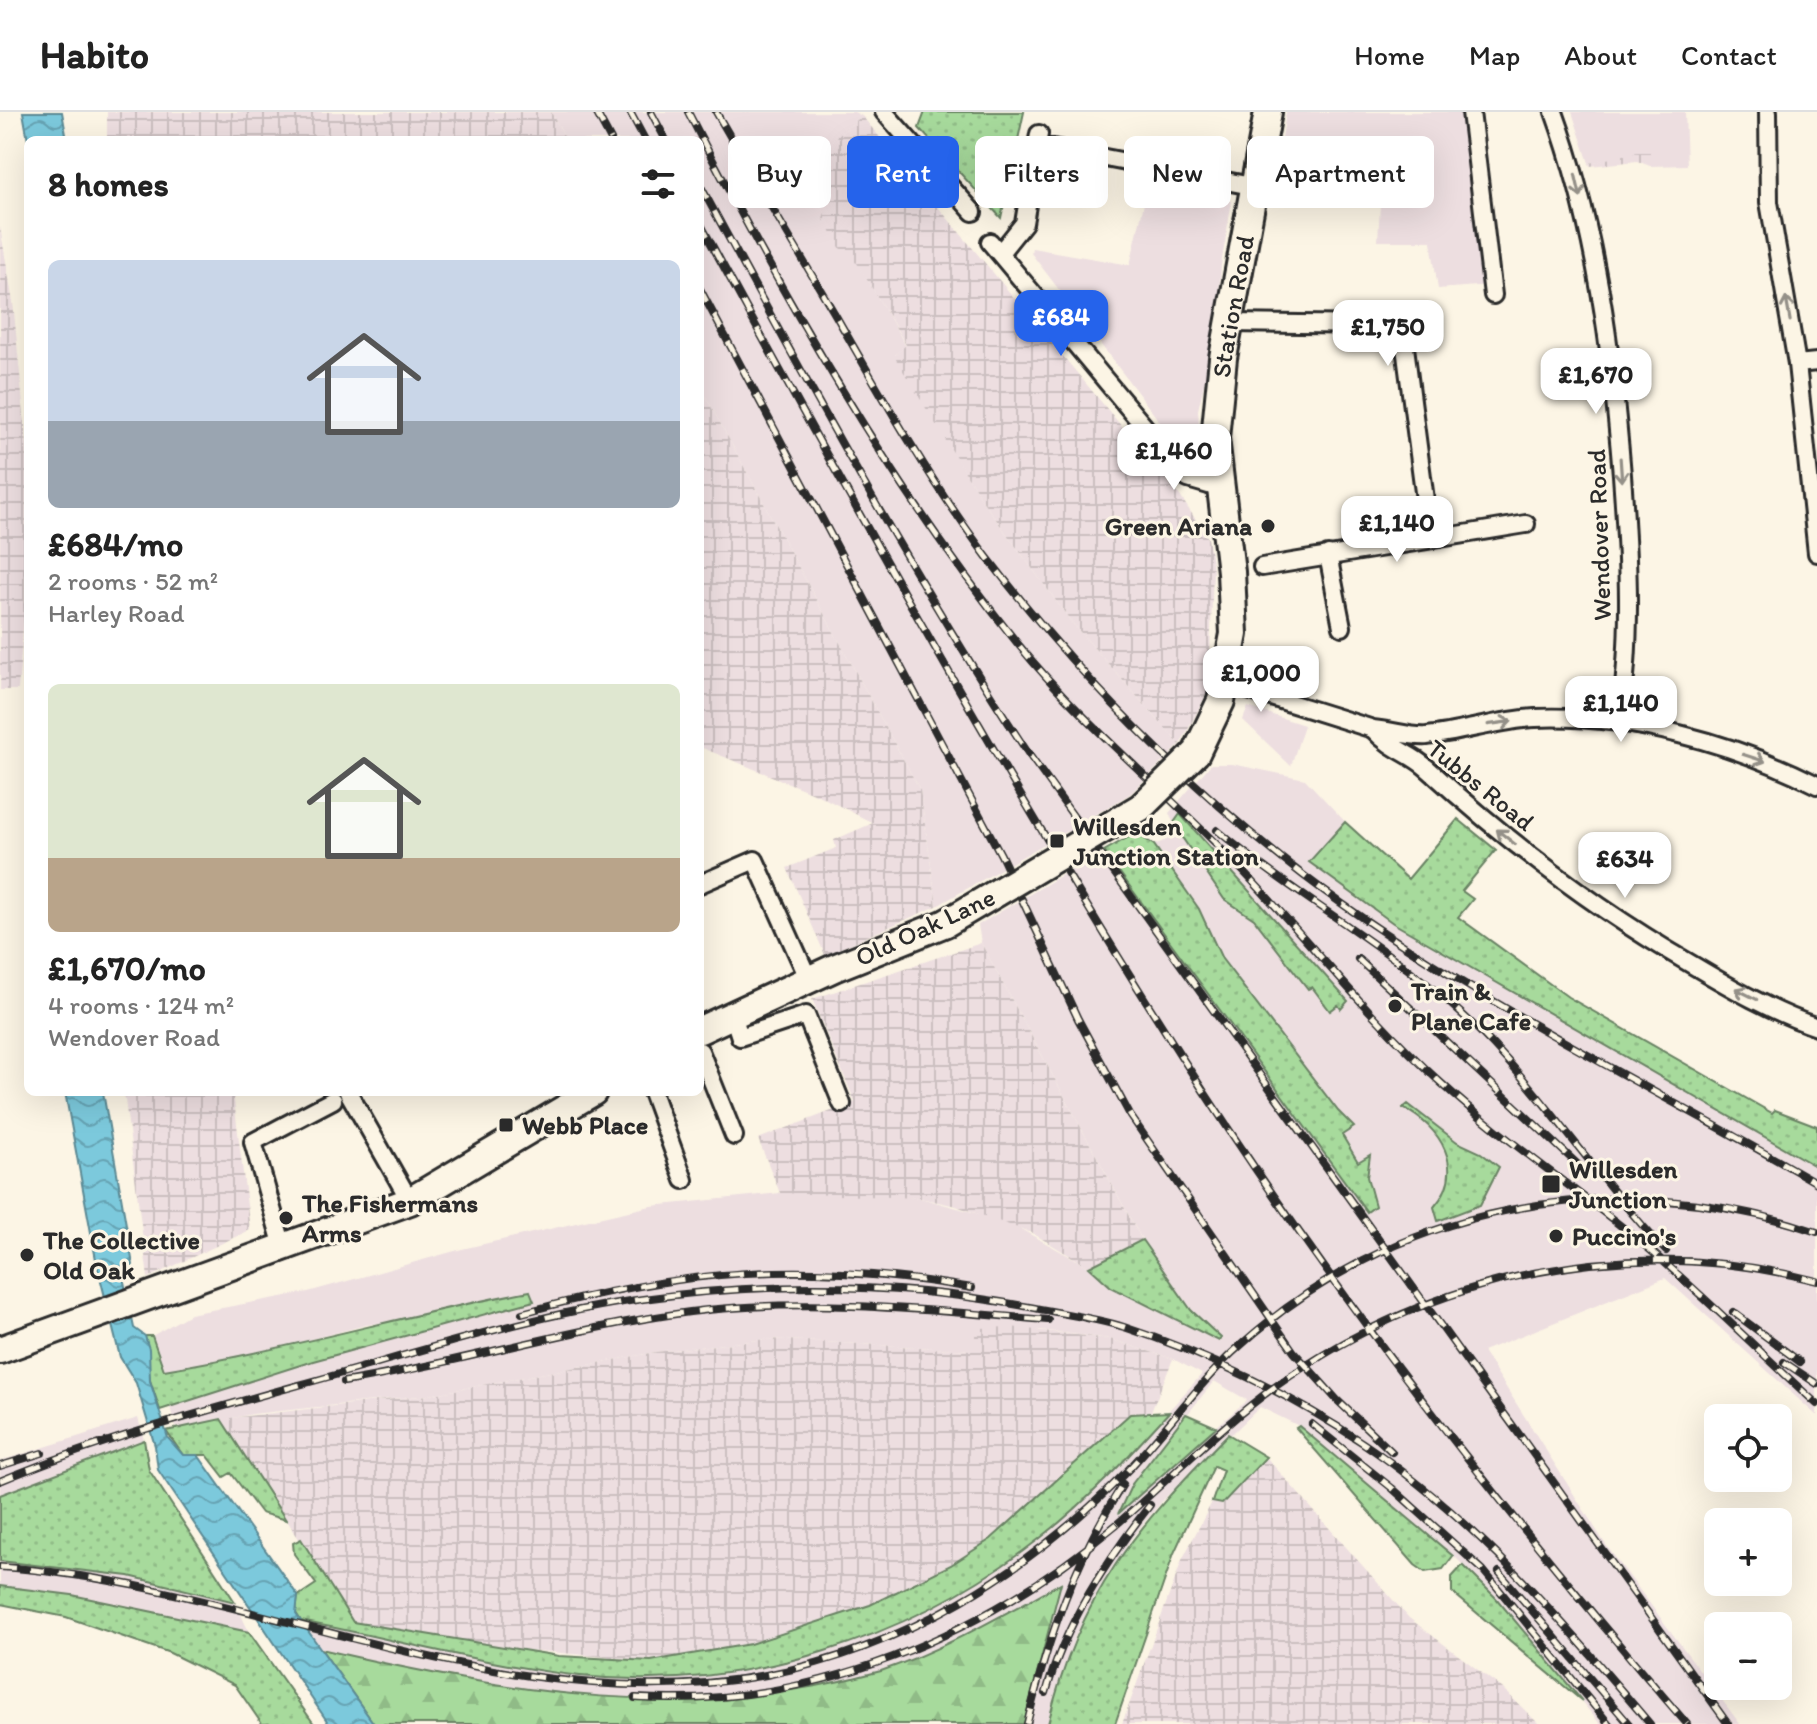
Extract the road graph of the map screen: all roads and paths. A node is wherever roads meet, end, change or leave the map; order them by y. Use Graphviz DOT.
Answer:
graph roads {
  1 [pos="884,112"];
  2 [pos="1268,112"];
  3 [pos="1471,112"];
  4 [pos="1554,112"];
  5 [pos="1768,112"];
  6 [pos="1264,136"];
  7 [pos="1247,185"];
  8 [pos="1253,208"];
  9 [pos="973,212"];
  10 [pos="1493,295"];
  11 [pos="1232,323"];
  12 [pos="1817,362"];
  13 [pos="1797,364"];
  14 [pos="1219,488"];
  15 [pos="1526,524"];
  16 [pos="1430,538"];
  17 [pos="1817,553"];
  18 [pos="1328,555"];
  19 [pos="1262,567"];
  20 [pos="1342,627"];
  21 [pos="1226,683"];
  22 [pos="1619,723"];
  23 [pos="1373,729"];
  24 [pos="1817,785"];
  25 [pos="1141,807"];
  26 [pos="704,882"];
  27 [pos="809,980"];
  28 [pos="733,1015"];
  29 [pos="1817,1027"];
  30 [pos="704,1028"];
  31 [pos="704,1061"];
  32 [pos="340,1096"];
  33 [pos="586,1096"];
  34 [pos="653,1096"];
  35 [pos="842,1104"];
  36 [pos="734,1136"];
  37 [pos="684,1180"];
  38 [pos="410,1201"];
  39 [pos="283,1247"];
  40 [pos="0,1350"];
  1 -- 9 [label="street"];
  2 -- 6 [label="main road, Station Road"];
  3 -- 10 [label="street"];
  4 -- 22 [label="street, Wendover Road, one-way"];
  13 -- 5 [label="street, one-way"];
  7 -- 14 [label="street"];
  8 -- 11 [label="main road, Station Road"];
  11 -- 14 [label="main road, Station Road"];
  11 -- 16 [label="street"];
  12 -- 13 [label="street"];
  13 -- 17 [label="street"];
  14 -- 21 [label="main road, Station Road"];
  15 -- 16 [label="street"];
  16 -- 18 [label="street"];
  18 -- 19 [label="street"];
  18 -- 20 [label="street"];
  21 -- 23 [label="street, Tubbs Road"];
  21 -- 25 [label="main road, Station Road, bridge"];
  23 -- 22 [label="street, one-way"];
  22 -- 24 [label="street, one-way"];
  29 -- 23 [label="street, Tubbs Road, one-way"];
  25 -- 27 [label="main road, Old Oak Lane, bridge"];
  26 -- 27 [label="street"];
  27 -- 28 [label="main road, Old Oak Lane"];
  28 -- 30 [label="main road, Old Oak Lane"];
  28 -- 35 [label="street"];
  31 -- 36 [label="street"];
  32 -- 38 [label="street"];
  32 -- 39 [label="street"];
  33 -- 38 [label="main road"];
  34 -- 37 [label="street"];
  38 -- 39 [label="main road"];
  39 -- 40 [label="main road"];
}
